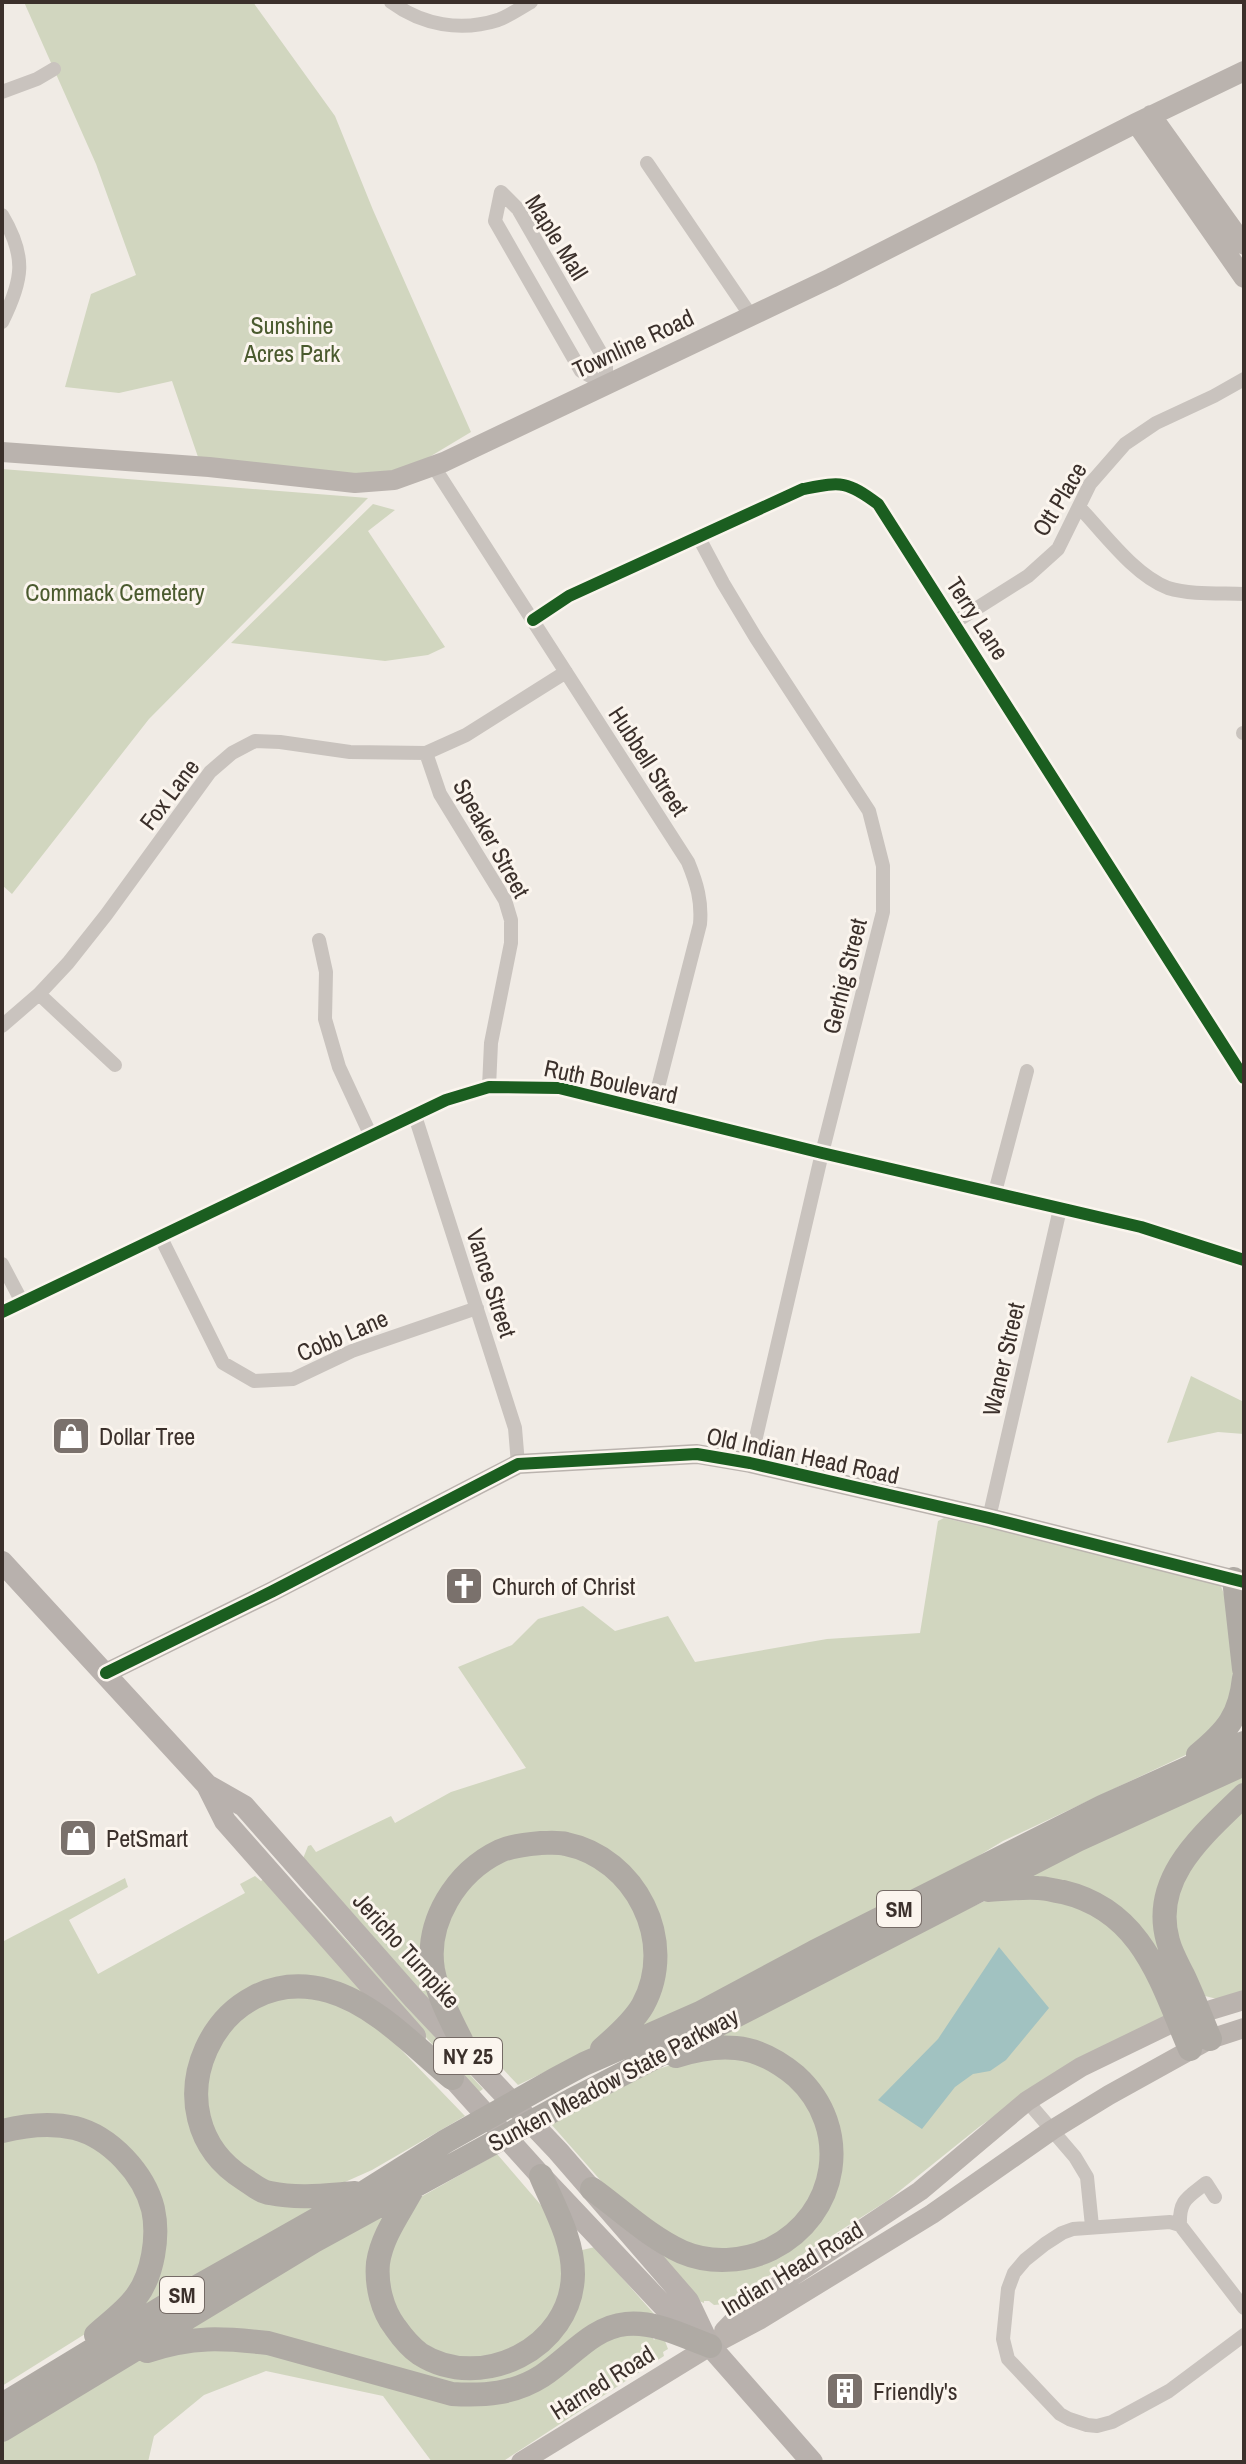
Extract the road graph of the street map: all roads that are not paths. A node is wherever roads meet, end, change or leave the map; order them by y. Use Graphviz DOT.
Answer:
graph roads {
  1 [pos="391,2"];
  2 [pos="531,2"];
  3 [pos="54,69"];
  4 [pos="1244,71"];
  5 [pos="2,92"];
  6 [pos="1143,119"];
  7 [pos="647,163"];
  8 [pos="2,215"];
  9 [pos="1244,245"];
  10 [pos="1244,278"];
  11 [pos="751,316"];
  12 [pos="2,322"];
  13 [pos="1244,379"];
  14 [pos="606,385"];
  15 [pos="2,452"];
  16 [pos="434,467"];
  17 [pos="1079,507"];
  18 [pos="699,538"];
  19 [pos="1244,594"];
  20 [pos="533,620"];
  21 [pos="955,622"];
  22 [pos="566,672"];
  23 [pos="426,753"];
  24 [pos="319,940"];
  25 [pos="39,994"];
  26 [pos="2,1026"];
  27 [pos="115,1065"];
  28 [pos="1027,1071"];
  29 [pos="1244,1078"];
  30 [pos="489,1087"];
  31 [pos="652,1111"];
  32 [pos="415,1116"];
  33 [pos="371,1136"];
  34 [pos="822,1153"];
  35 [pos="995,1192"];
  36 [pos="1060,1209"];
  37 [pos="160,1236"];
  38 [pos="1244,1260"];
  39 [pos="2,1264"];
  40 [pos="22,1302"];
  41 [pos="477,1308"];
  42 [pos="2,1312"];
  43 [pos="750,1463"];
  44 [pos="518,1464"];
  45 [pos="989,1518"];
  46 [pos="2,1562"];
  47 [pos="1239,1581"];
  48 [pos="1244,1669"];
  49 [pos="106,1673"];
  50 [pos="1244,1678"];
  51 [pos="1244,1743"];
  52 [pos="1244,1764"];
  53 [pos="1178,1772"];
  54 [pos="207,1785"];
  55 [pos="1244,1795"];
  56 [pos="978,1890"];
  57 [pos="1244,2000"];
  58 [pos="1188,2017"];
  59 [pos="1244,2028"];
  60 [pos="1200,2044"];
  61 [pos="471,2060"];
  62 [pos="584,2064"];
  63 [pos="635,2068"];
  64 [pos="452,2078"];
  65 [pos="1027,2101"];
  66 [pos="1052,2130"];
  67 [pos="2,2131"];
  68 [pos="453,2150"];
  69 [pos="541,2176"];
  70 [pos="414,2186"];
  71 [pos="592,2189"];
  72 [pos="365,2192"];
  73 [pos="1215,2197"];
  74 [pos="1180,2225"];
  75 [pos="1092,2226"];
  76 [pos="1244,2308"];
  77 [pos="1244,2335"];
  78 [pos="710,2346"];
  79 [pos="111,2363"];
  80 [pos="44,2378"];
  81 [pos="2,2405"];
  82 [pos="2,2430"];
  83 [pos="521,2462"];
  84 [pos="812,2462"];
  1 -- 2 [label="street"];
  3 -- 5 [label="street"];
  4 -- 6 [label="main road, Townline Road"];
  6 -- 9 [label="main road"];
  6 -- 10 [label="main road"];
  6 -- 11 [label="main road, Townline Road"];
  7 -- 11 [label="street"];
  8 -- 12 [label="street"];
  11 -- 14 [label="main road, Townline Road"];
  13 -- 17 [label="street, Ott Place"];
  14 -- 14 [label="street, Maple Mall"];
  14 -- 16 [label="main road, Townline Road"];
  15 -- 16 [label="main road, Townline Road"];
  16 -- 20 [label="street, Hubbell Street"];
  17 -- 19 [label="street"];
  17 -- 21 [label="street, Ott Place"];
  18 -- 20 [label="street, Terry Lane"];
  18 -- 21 [label="street, Terry Lane"];
  18 -- 34 [label="street, Gerhig Street"];
  20 -- 22 [label="street, Hubbell Street"];
  21 -- 29 [label="street, Terry Lane"];
  22 -- 23 [label="street, Fox Lane"];
  22 -- 31 [label="street, Hubbell Street"];
  23 -- 25 [label="street, Fox Lane"];
  23 -- 30 [label="street, Speaker Street"];
  24 -- 33 [label="street"];
  25 -- 26 [label="street, Fox Lane"];
  25 -- 27 [label="street"];
  28 -- 35 [label="street"];
  30 -- 31 [label="street, Ruth Boulevard"];
  30 -- 32 [label="street, Ruth Boulevard"];
  31 -- 34 [label="street, Ruth Boulevard"];
  32 -- 33 [label="street, Ruth Boulevard"];
  32 -- 41 [label="street, Vance Street"];
  33 -- 37 [label="street, Ruth Boulevard"];
  34 -- 35 [label="street, Ruth Boulevard"];
  34 -- 43 [label="street, Gerhig Street"];
  35 -- 36 [label="street, Ruth Boulevard"];
  36 -- 38 [label="street, Ruth Boulevard"];
  36 -- 45 [label="street, Waner Street"];
  37 -- 40 [label="street, Ruth Boulevard"];
  37 -- 41 [label="street, Cobb Lane"];
  39 -- 40 [label="street"];
  40 -- 42 [label="street, Ruth Boulevard"];
  41 -- 44 [label="street, Vance Street"];
  43 -- 44 [label="main road, Old Indian Head Road"];
  43 -- 45 [label="main road, Old Indian Head Road"];
  44 -- 49 [label="main road, Old Indian Head Road"];
  45 -- 47 [label="main road, Old Indian Head Road"];
  46 -- 49 [label="main road, Jericho Turnpike / NY 25"];
  47 -- 48 [label="highway"];
  49 -- 54 [label="main road, Jericho Turnpike / NY 25"];
  50 -- 53 [label="highway"];
  51 -- 53 [label="highway, Sunken Meadow State Parkway / SM"];
  52 -- 56 [label="highway, Sunken Meadow State Parkway / SM"];
  53 -- 62 [label="highway, Sunken Meadow State Parkway / SM"];
  54 -- 61 [label="main road, Jericho Turnpike / NY 25"];
  54 -- 64 [label="main road, Jericho Turnpike / NY 25"];
  55 -- 58 [label="highway"];
  56 -- 58 [label="highway"];
  56 -- 63 [label="highway, Sunken Meadow State Parkway / SM"];
  57 -- 58 [label="main road, Indian Head Road"];
  58 -- 60 [label="highway"];
  58 -- 65 [label="main road, Indian Head Road"];
  59 -- 60 [label="main road, Indian Head Road"];
  60 -- 66 [label="main road, Indian Head Road"];
  61 -- 62 [label="highway"];
  61 -- 71 [label="main road, Jericho Turnpike / NY 25"];
  62 -- 68 [label="highway, Sunken Meadow State Parkway / SM"];
  63 -- 68 [label="highway, Sunken Meadow State Parkway / SM"];
  63 -- 71 [label="highway"];
  64 -- 69 [label="main road, Jericho Turnpike / NY 25"];
  64 -- 72 [label="highway"];
  65 -- 66 [label="street"];
  65 -- 78 [label="main road, Indian Head Road"];
  66 -- 75 [label="street"];
  66 -- 78 [label="main road, Indian Head Road"];
  67 -- 80 [label="highway"];
  68 -- 70 [label="highway, Sunken Meadow State Parkway / SM"];
  68 -- 72 [label="highway, Sunken Meadow State Parkway / SM"];
  69 -- 70 [label="highway"];
  69 -- 78 [label="main road, Jericho Turnpike / NY 25"];
  70 -- 79 [label="highway, Sunken Meadow State Parkway / SM"];
  71 -- 78 [label="main road, Jericho Turnpike / NY 25"];
  72 -- 80 [label="highway, Sunken Meadow State Parkway / SM"];
  73 -- 74 [label="street"];
  74 -- 75 [label="street"];
  74 -- 76 [label="street"];
  75 -- 77 [label="street"];
  78 -- 79 [label="highway"];
  78 -- 83 [label="main road, Harned Road"];
  78 -- 84 [label="main road, Jericho Turnpike / NY 25"];
  79 -- 82 [label="highway, Sunken Meadow State Parkway / SM"];
  80 -- 81 [label="highway, Sunken Meadow State Parkway / SM"];
}
